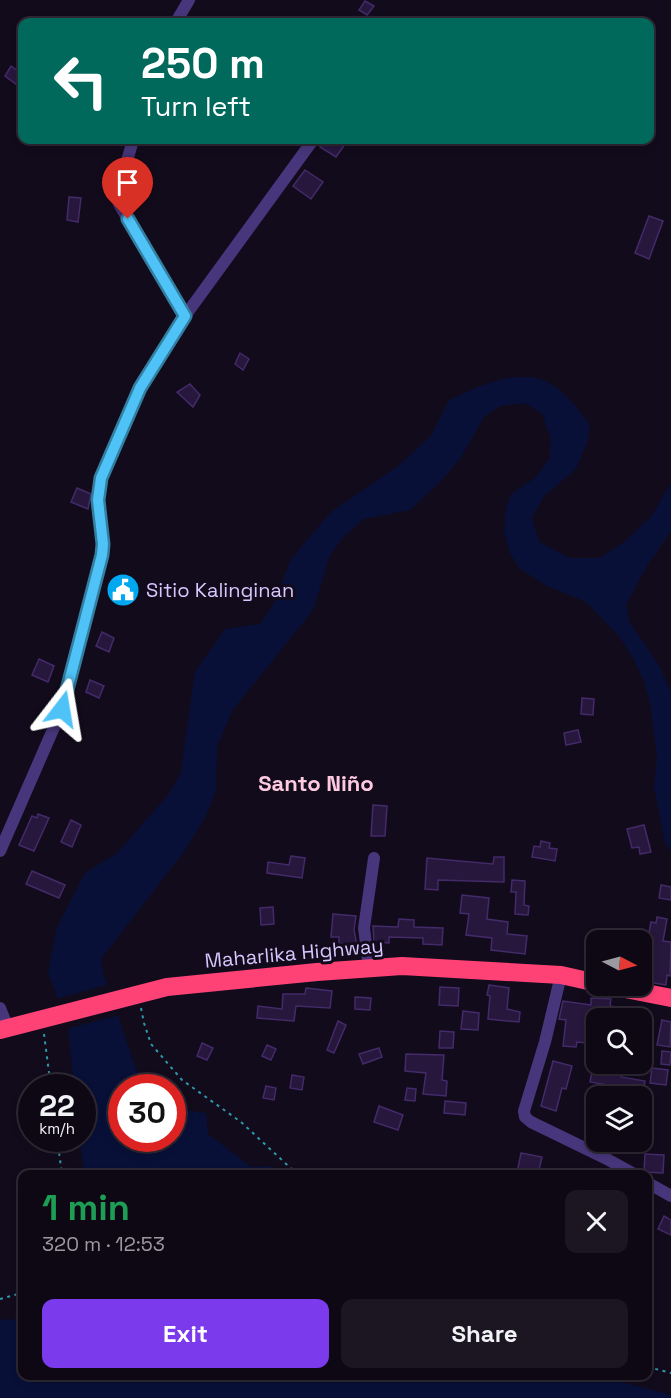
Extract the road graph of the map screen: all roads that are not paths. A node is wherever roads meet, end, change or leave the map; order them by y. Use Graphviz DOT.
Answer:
graph roads {
  1 [pos="189,0"];
  2 [pos="178,18"];
  3 [pos="132,144"];
  4 [pos="310,144"];
  5 [pos="185,316"];
  6 [pos="0,851"];
  7 [pos="374,858"];
  8 [pos="369,968"];
  9 [pos="561,975"];
  10 [pos="586,981"];
  11 [pos="652,994"];
  12 [pos="671,998"];
  13 [pos="0,1008"];
  14 [pos="4,1029"];
  15 [pos="627,1170"];
  16 [pos="652,1185"];
  17 [pos="671,1196"];
  1 -- 2 [label="street"];
  3 -- 5 [label="street"];
  4 -- 5 [label="street"];
  5 -- 6 [label="street"];
  7 -- 8 [label="street"];
  8 -- 9 [label="highway, Maharlika Highway"];
  8 -- 14 [label="highway, Maharlika Highway"];
  9 -- 10 [label="highway, Maharlika Highway"];
  9 -- 15 [label="street"];
  11 -- 12 [label="highway"];
  13 -- 14 [label="street"];
  16 -- 17 [label="street"];
}
